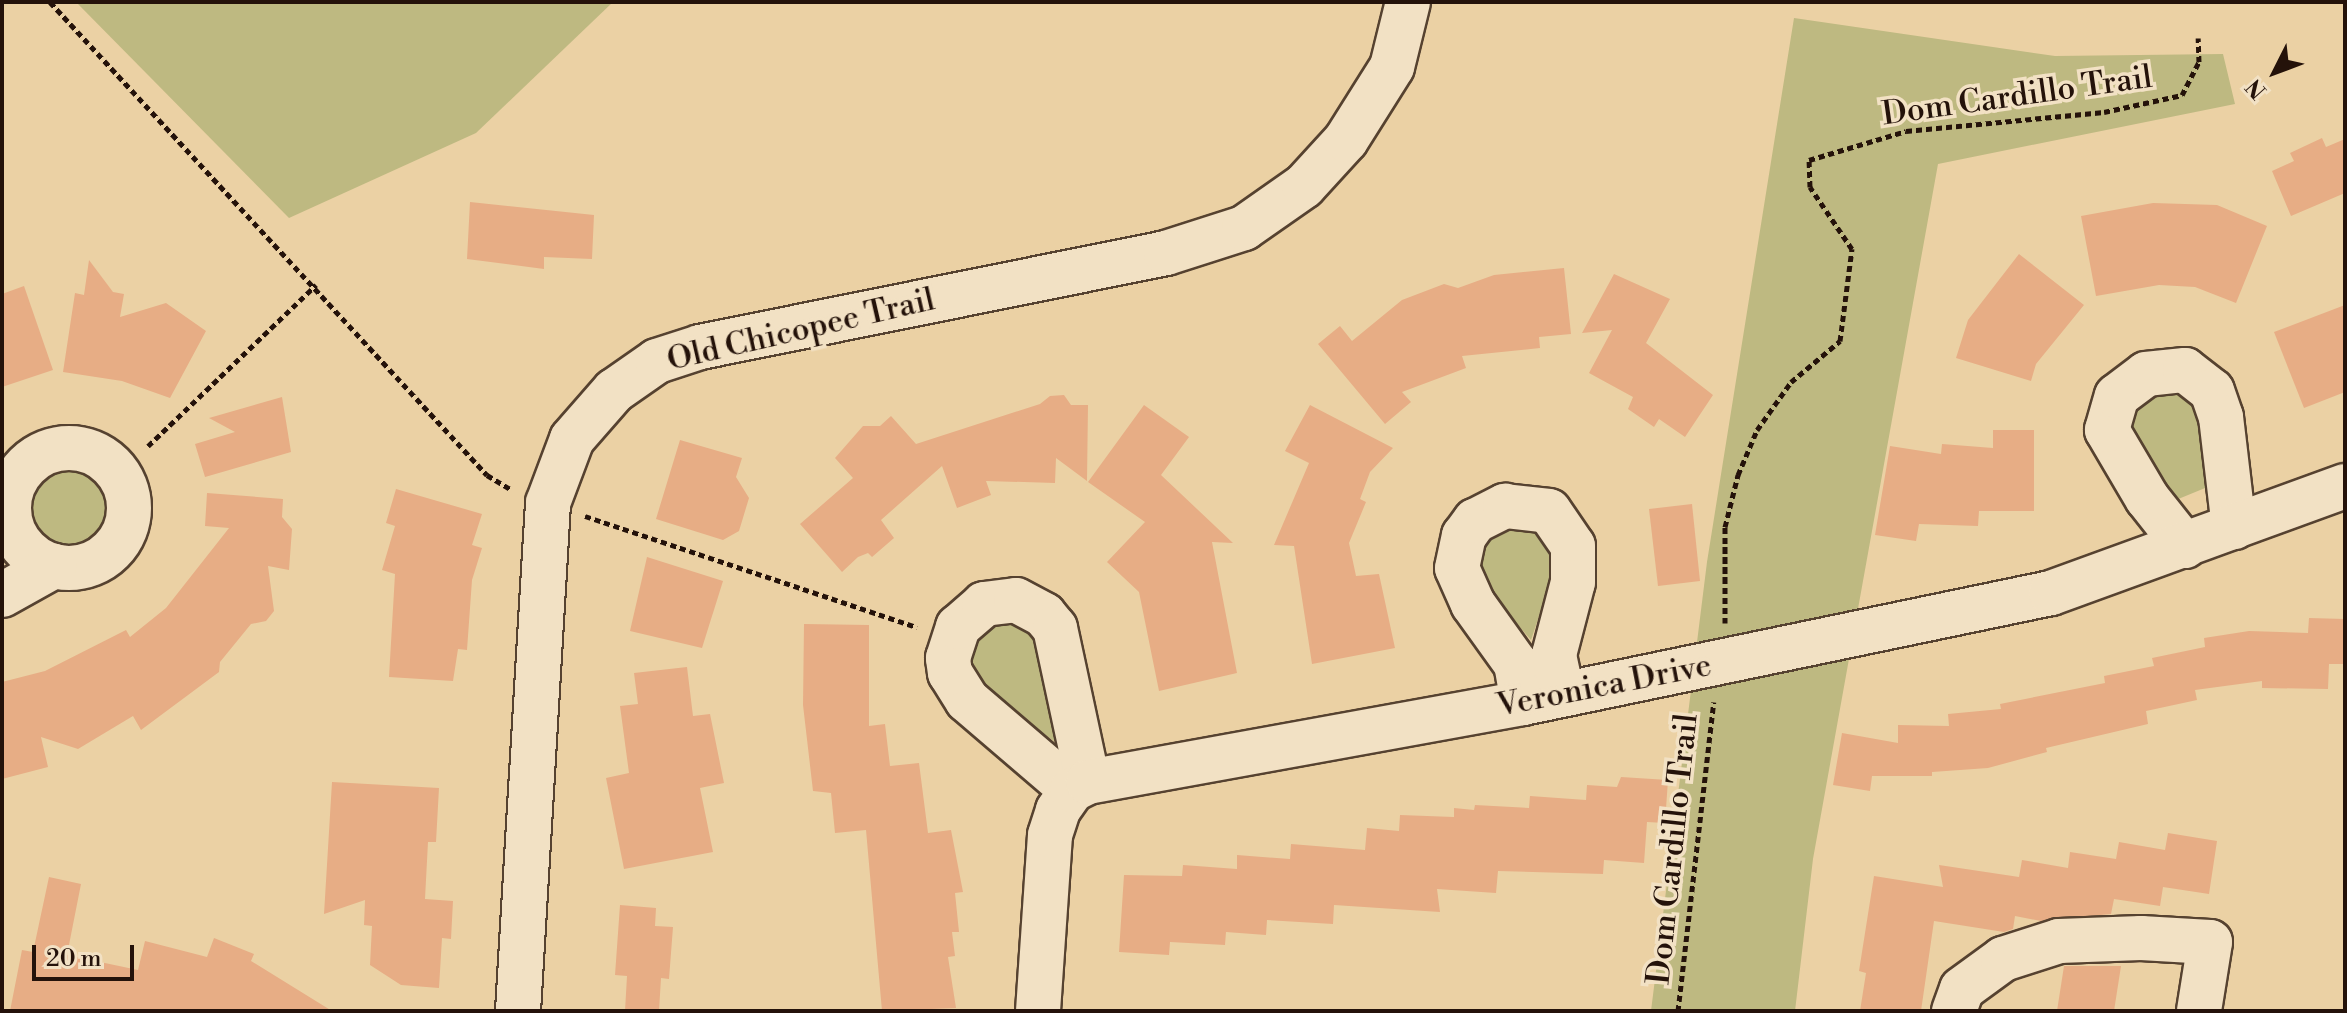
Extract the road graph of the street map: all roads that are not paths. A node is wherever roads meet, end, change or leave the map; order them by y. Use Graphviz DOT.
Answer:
graph roads {
  1 [pos="1408,2"];
  2 [pos="2345,486"];
  3 [pos="2234,527"];
  4 [pos="2185,546"];
  5 [pos="54,566"];
  6 [pos="2,595"];
  7 [pos="518,1011"];
  8 [pos="1038,1011"];
  9 [pos="1954,1011"];
  10 [pos="2199,1011"];
  1 -- 7 [label="street, Old Chicopee Trail"];
  2 -- 3 [label="street, Veronica Drive"];
  3 -- 4 [label="street, Veronica Drive"];
  3 -- 4 [label="street"];
  4 -- 8 [label="street, Veronica Drive"];
  5 -- 6 [label="street"];
  9 -- 10 [label="street"];
}
